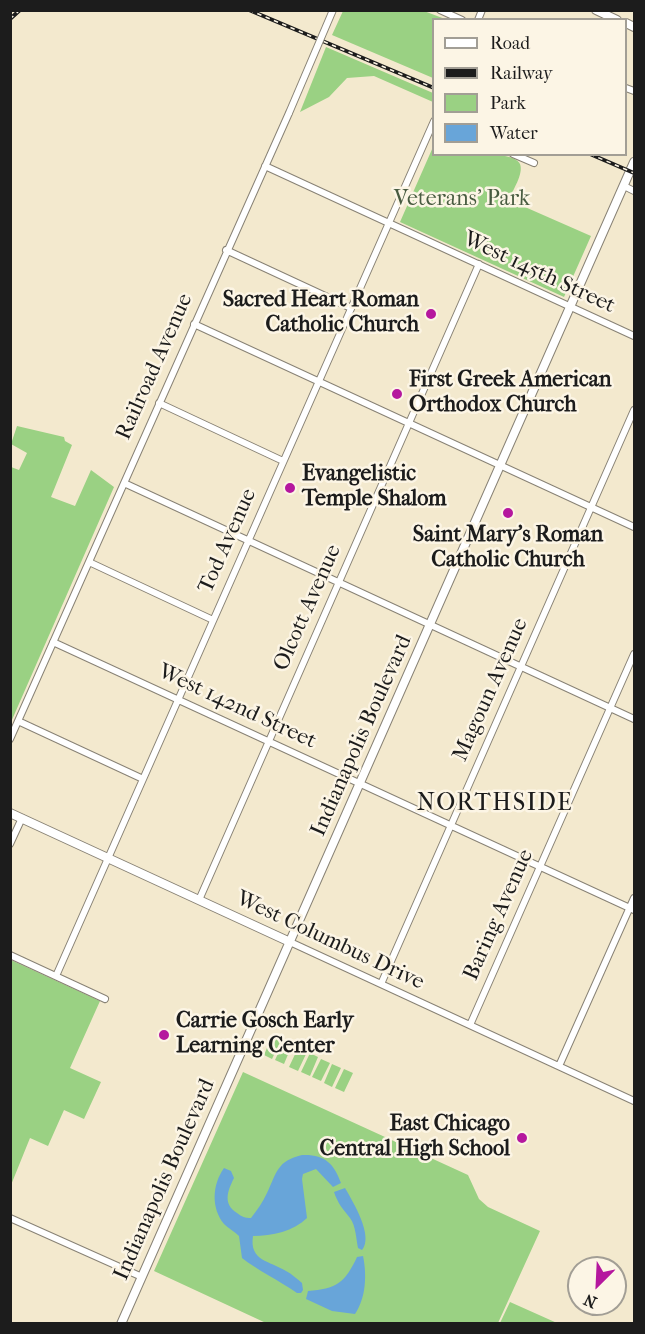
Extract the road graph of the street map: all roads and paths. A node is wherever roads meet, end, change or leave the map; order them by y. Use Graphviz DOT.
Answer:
graph roads {
  1 [pos="333,10"];
  2 [pos="440,10"];
  3 [pos="596,10"];
  4 [pos="458,18"];
  5 [pos="613,18"];
  6 [pos="432,125"];
  7 [pos="518,156"];
  8 [pos="634,162"];
  9 [pos="534,163"];
  10 [pos="265,166"];
  11 [pos="624,186"];
  12 [pos="634,191"];
  13 [pos="388,223"];
  14 [pos="226,250"];
  15 [pos="479,264"];
  16 [pos="571,307"];
  17 [pos="351,308"];
  18 [pos="194,324"];
  19 [pos="634,336"];
  20 [pos="318,382"];
  21 [pos="159,403"];
  22 [pos="634,410"];
  23 [pos="409,423"];
  24 [pos="283,461"];
  25 [pos="500,466"];
  26 [pos="124,483"];
  27 [pos="591,508"];
  28 [pos="634,527"];
  29 [pos="248,540"];
  30 [pos="88,562"];
  31 [pos="339,582"];
  32 [pos="213,620"];
  33 [pos="431,624"];
  34 [pos="54,642"];
  35 [pos="634,654"];
  36 [pos="521,666"];
  37 [pos="178,699"];
  38 [pos="611,708"];
  39 [pos="634,719"];
  40 [pos="18,721"];
  41 [pos="10,739"];
  42 [pos="268,741"];
  43 [pos="143,779"];
  44 [pos="360,783"];
  45 [pos="10,813"];
  46 [pos="22,818"];
  47 [pos="451,825"];
  48 [pos="10,844"];
  49 [pos="108,858"];
  50 [pos="541,867"];
  51 [pos="634,898"];
  52 [pos="199,900"];
  53 [pos="632,909"];
  54 [pos="290,942"];
  55 [pos="10,955"];
  56 [pos="56,976"];
  57 [pos="381,984"];
  58 [pos="105,999"];
  59 [pos="470,1025"];
  60 [pos="559,1066"];
  61 [pos="634,1101"];
  62 [pos="10,1218"];
  63 [pos="142,1277"];
  64 [pos="121,1323"];
  1 -- 10 [label="street, Railroad Avenue, bridge"];
  2 -- 4 [label="street"];
  3 -- 5 [label="main road"];
  6 -- 13 [label="street, Tod Avenue"];
  7 -- 9 [label="street"];
  8 -- 11 [label="main road, Indianapolis Boulevard"];
  10 -- 13 [label="street, West 145th Street"];
  10 -- 14 [label="street, Railroad Avenue"];
  11 -- 12 [label="street"];
  11 -- 16 [label="main road, Indianapolis Boulevard"];
  13 -- 15 [label="street, West 145th Street"];
  13 -- 17 [label="street, Tod Avenue"];
  14 -- 17 [label="street"];
  14 -- 18 [label="street, Railroad Avenue"];
  15 -- 16 [label="street, West 145th Street"];
  15 -- 23 [label="street, Olcott Avenue"];
  16 -- 19 [label="street, West 145th Street"];
  16 -- 25 [label="main road, Indianapolis Boulevard"];
  17 -- 20 [label="street, Tod Avenue"];
  18 -- 20 [label="street"];
  18 -- 21 [label="street, Railroad Avenue"];
  20 -- 23 [label="street"];
  20 -- 24 [label="street, Tod Avenue"];
  21 -- 24 [label="street"];
  21 -- 26 [label="street, Railroad Avenue"];
  22 -- 27 [label="street, Magoun Avenue"];
  23 -- 25 [label="street"];
  23 -- 31 [label="street, Olcott Avenue"];
  24 -- 29 [label="street, Tod Avenue"];
  25 -- 27 [label="street"];
  25 -- 33 [label="main road, Indianapolis Boulevard"];
  26 -- 29 [label="street"];
  26 -- 30 [label="street, Railroad Avenue"];
  27 -- 28 [label="street"];
  27 -- 36 [label="street, Magoun Avenue"];
  29 -- 31 [label="street"];
  29 -- 32 [label="street, Tod Avenue"];
  30 -- 32 [label="street"];
  30 -- 34 [label="street, Railroad Avenue"];
  31 -- 33 [label="street"];
  31 -- 42 [label="street, Olcott Avenue"];
  32 -- 37 [label="street, Tod Avenue"];
  33 -- 36 [label="street"];
  33 -- 44 [label="main road, Indianapolis Boulevard"];
  34 -- 37 [label="street, West 142nd Street"];
  34 -- 40 [label="street, Railroad Avenue"];
  35 -- 38 [label="street, Baring Avenue"];
  36 -- 38 [label="street"];
  36 -- 47 [label="street, Magoun Avenue"];
  37 -- 42 [label="street, West 142nd Street"];
  37 -- 43 [label="street, Tod Avenue"];
  38 -- 39 [label="street"];
  38 -- 50 [label="street, Baring Avenue"];
  40 -- 41 [label="street, Railroad Avenue"];
  40 -- 43 [label="street"];
  42 -- 44 [label="street, West 142nd Street"];
  42 -- 52 [label="street, Olcott Avenue"];
  43 -- 49 [label="street, Tod Avenue"];
  44 -- 47 [label="street, West 142nd Street"];
  44 -- 54 [label="main road, Indianapolis Boulevard"];
  45 -- 46 [label="main road, West Columbus Drive"];
  46 -- 48 [label="street"];
  46 -- 49 [label="main road, West Columbus Drive"];
  47 -- 50 [label="street, West 142nd Street"];
  47 -- 57 [label="street, Magoun Avenue"];
  49 -- 52 [label="main road, West Columbus Drive"];
  49 -- 56 [label="street, Tod Avenue"];
  50 -- 53 [label="street, West 142nd Street"];
  50 -- 59 [label="street, Baring Avenue"];
  51 -- 53 [label="street"];
  52 -- 54 [label="main road, West Columbus Drive"];
  53 -- 60 [label="street"];
  54 -- 57 [label="street, West Columbus Drive"];
  54 -- 63 [label="main road, Indianapolis Boulevard"];
  55 -- 56 [label="street"];
  56 -- 58 [label="street"];
  57 -- 59 [label="street, West Columbus Drive"];
  59 -- 60 [label="street, West Columbus Drive"];
  60 -- 61 [label="street, West Columbus Drive"];
  62 -- 63 [label="street"];
  63 -- 64 [label="main road, Indianapolis Boulevard"];
}
